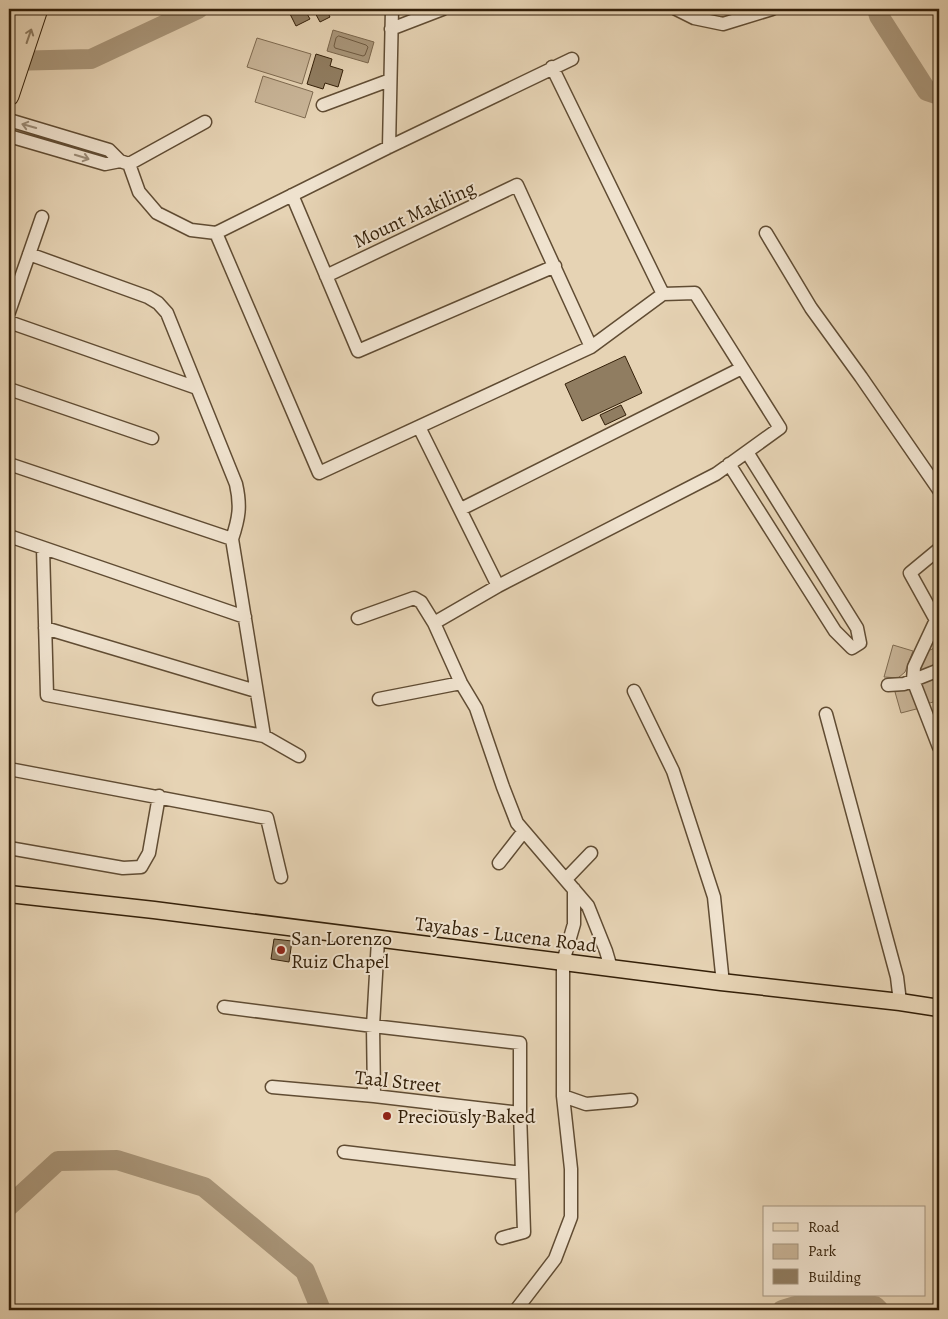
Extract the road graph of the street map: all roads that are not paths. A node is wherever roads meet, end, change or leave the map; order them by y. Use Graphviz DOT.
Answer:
graph roads {
  1 [pos="21,9"];
  2 [pos="38,9"];
  3 [pos="392,9"];
  4 [pos="443,9"];
  5 [pos="676,9"];
  6 [pos="772,9"];
  7 [pos="695,13"];
  8 [pos="391,29"];
  9 [pos="9,46"];
  10 [pos="572,58"];
  11 [pos="552,67"];
  12 [pos="390,80"];
  13 [pos="9,96"];
  14 [pos="323,105"];
  15 [pos="9,120"];
  16 [pos="205,122"];
  17 [pos="9,136"];
  18 [pos="389,147"];
  19 [pos="125,162"];
  20 [pos="292,195"];
  21 [pos="42,216"];
  22 [pos="216,233"];
  23 [pos="766,233"];
  24 [pos="29,254"];
  25 [pos="555,266"];
  26 [pos="326,276"];
  27 [pos="663,294"];
  28 [pos="9,312"];
  29 [pos="9,322"];
  30 [pos="591,347"];
  31 [pos="742,368"];
  32 [pos="198,388"];
  33 [pos="9,389"];
  34 [pos="419,427"];
  35 [pos="152,438"];
  36 [pos="747,452"];
  37 [pos="9,464"];
  38 [pos="729,464"];
  39 [pos="939,490"];
  40 [pos="460,509"];
  41 [pos="9,536"];
  42 [pos="232,539"];
  43 [pos="43,548"];
  44 [pos="939,549"];
  45 [pos="498,586"];
  46 [pos="245,617"];
  47 [pos="358,618"];
  48 [pos="938,618"];
  49 [pos="434,623"];
  50 [pos="45,628"];
  51 [pos="939,670"];
  52 [pos="913,680"];
  53 [pos="461,683"];
  54 [pos="888,685"];
  55 [pos="634,690"];
  56 [pos="256,691"];
  57 [pos="379,699"];
  58 [pos="826,714"];
  59 [pos="264,736"];
  60 [pos="939,746"];
  61 [pos="299,756"];
  62 [pos="9,769"];
  63 [pos="159,796"];
  64 [pos="524,831"];
  65 [pos="9,848"];
  66 [pos="590,853"];
  67 [pos="498,863"];
  68 [pos="281,877"];
  69 [pos="566,879"];
  70 [pos="574,889"];
  71 [pos="9,894"];
  72 [pos="378,940"];
  73 [pos="563,962"];
  74 [pos="611,968"];
  75 [pos="722,982"];
  76 [pos="900,1002"];
  77 [pos="224,1007"];
  78 [pos="939,1008"];
  79 [pos="373,1026"];
  80 [pos="272,1087"];
  81 [pos="374,1096"];
  82 [pos="563,1096"];
  83 [pos="631,1100"];
  84 [pos="520,1113"];
  85 [pos="344,1152"];
  86 [pos="522,1173"];
  87 [pos="502,1238"];
  88 [pos="516,1310"];
  1 -- 9 [label="highway"];
  13 -- 2 [label="highway, one-way"];
  3 -- 8 [label="street"];
  4 -- 8 [label="street"];
  5 -- 7 [label="street"];
  6 -- 7 [label="street"];
  8 -- 12 [label="street"];
  10 -- 11 [label="street"];
  11 -- 18 [label="street"];
  11 -- 27 [label="street"];
  12 -- 14 [label="street"];
  12 -- 18 [label="street"];
  19 -- 15 [label="street, one-way"];
  16 -- 19 [label="street"];
  17 -- 19 [label="street, one-way"];
  18 -- 20 [label="street"];
  19 -- 22 [label="street"];
  20 -- 22 [label="street"];
  20 -- 26 [label="street"];
  21 -- 24 [label="street"];
  22 -- 34 [label="street"];
  23 -- 39 [label="street"];
  24 -- 28 [label="street"];
  24 -- 32 [label="street"];
  25 -- 26 [label="street"];
  25 -- 26 [label="street, Mount Makiling"];
  25 -- 30 [label="street"];
  27 -- 30 [label="street"];
  27 -- 31 [label="street"];
  29 -- 32 [label="street"];
  30 -- 34 [label="street"];
  31 -- 36 [label="street"];
  31 -- 40 [label="street"];
  32 -- 42 [label="street"];
  33 -- 35 [label="street"];
  34 -- 40 [label="street"];
  36 -- 38 [label="street"];
  36 -- 38 [label="street"];
  37 -- 42 [label="street"];
  38 -- 45 [label="street"];
  40 -- 45 [label="street"];
  41 -- 43 [label="street"];
  42 -- 46 [label="street"];
  43 -- 46 [label="street"];
  43 -- 50 [label="street"];
  44 -- 48 [label="street"];
  45 -- 49 [label="street"];
  46 -- 56 [label="street"];
  47 -- 49 [label="street"];
  48 -- 52 [label="street"];
  49 -- 53 [label="street"];
  50 -- 56 [label="street"];
  50 -- 59 [label="street"];
  51 -- 52 [label="street"];
  52 -- 54 [label="street"];
  52 -- 60 [label="street"];
  53 -- 57 [label="street"];
  53 -- 64 [label="street"];
  55 -- 75 [label="street"];
  56 -- 59 [label="street"];
  58 -- 76 [label="street"];
  59 -- 61 [label="street"];
  62 -- 63 [label="street"];
  63 -- 65 [label="street"];
  63 -- 68 [label="street"];
  64 -- 67 [label="street"];
  64 -- 69 [label="street"];
  66 -- 69 [label="street"];
  69 -- 70 [label="street"];
  70 -- 73 [label="street"];
  70 -- 74 [label="street"];
  71 -- 72 [label="main road, Tayabas - Lucena Road"];
  72 -- 73 [label="main road, Tayabas - Lucena Road"];
  72 -- 79 [label="street"];
  73 -- 74 [label="main road, Tayabas - Lucena Road"];
  73 -- 82 [label="street"];
  74 -- 75 [label="main road, Tayabas - Lucena Road"];
  75 -- 76 [label="main road, Tayabas - Lucena Road"];
  76 -- 78 [label="main road, Tayabas - Lucena Road"];
  77 -- 79 [label="street"];
  79 -- 81 [label="street"];
  79 -- 84 [label="street"];
  80 -- 81 [label="street, Taal Street"];
  81 -- 84 [label="street, Taal Street"];
  82 -- 83 [label="street"];
  82 -- 88 [label="street"];
  84 -- 86 [label="street"];
  85 -- 86 [label="street"];
  86 -- 87 [label="street"];
}
